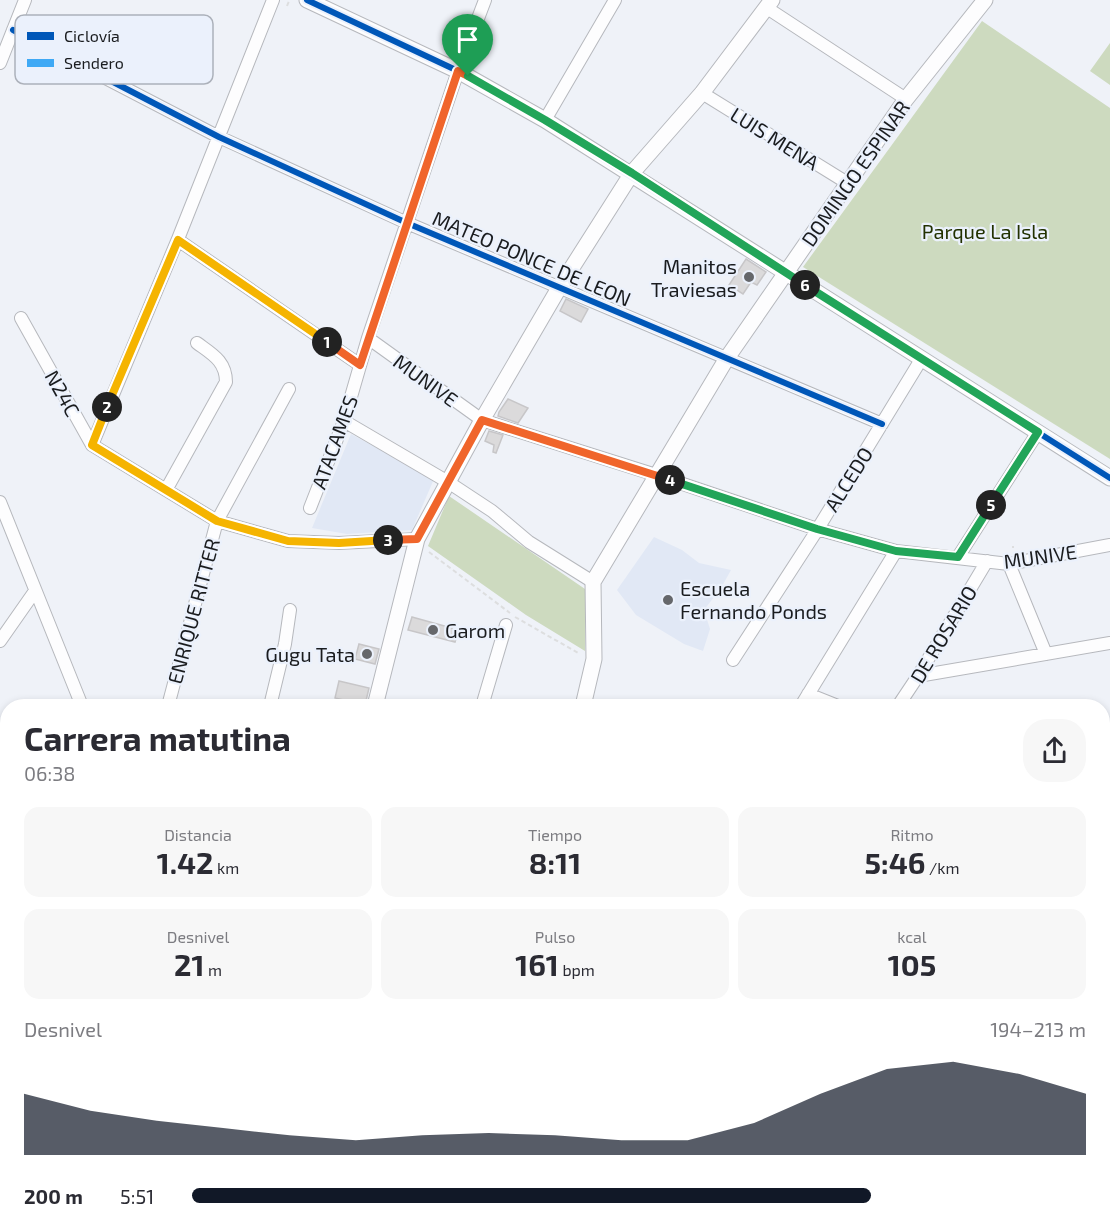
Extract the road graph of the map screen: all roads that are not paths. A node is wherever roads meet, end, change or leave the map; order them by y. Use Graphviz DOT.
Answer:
graph roads {
  1 [pos="25,0"];
  2 [pos="273,0"];
  3 [pos="307,0"];
  4 [pos="485,0"];
  5 [pos="615,0"];
  6 [pos="979,2"];
  7 [pos="770,4"];
  8 [pos="19,15"];
  9 [pos="15,25"];
  10 [pos="13,30"];
  11 [pos="0,63"];
  12 [pos="458,71"];
  13 [pos="117,84"];
  14 [pos="702,93"];
  15 [pos="906,99"];
  16 [pos="545,120"];
  17 [pos="219,137"];
  18 [pos="632,173"];
  19 [pos="849,184"];
  20 [pos="407,223"];
  21 [pos="178,240"];
  22 [pos="785,273"];
  23 [pos="559,288"];
  24 [pos="21,318"];
  25 [pos="368,338"];
  26 [pos="197,343"];
  27 [pos="727,358"];
  28 [pos="922,358"];
  29 [pos="360,365"];
  30 [pos="289,389"];
  31 [pos="482,420"];
  32 [pos="344,422"];
  33 [pos="882,424"];
  34 [pos="1038,432"];
  35 [pos="92,445"];
  36 [pos="656,475"];
  37 [pos="1110,478"];
  38 [pos="448,482"];
  39 [pos="166,490"];
  40 [pos="1,507"];
  41 [pos="310,508"];
  42 [pos="217,521"];
  43 [pos="817,529"];
  44 [pos="421,543"];
  45 [pos="1110,545"];
  46 [pos="896,551"];
  47 [pos="958,557"];
  48 [pos="987,561"];
  49 [pos="1009,564"];
  50 [pos="593,582"];
  51 [pos="35,591"];
  52 [pos="290,610"];
  53 [pos="506,625"];
  54 [pos="0,641"];
  55 [pos="1110,643"];
  56 [pos="1046,654"];
  57 [pos="734,660"];
  58 [pos="918,675"];
  59 [pos="808,694"];
  60 [pos="79,699"];
  61 [pos="170,699"];
  62 [pos="272,699"];
  63 [pos="377,699"];
  64 [pos="484,699"];
  65 [pos="585,699"];
  66 [pos="805,699"];
  67 [pos="820,699"];
  68 [pos="903,699"];
  1 -- 8 [label="street"];
  2 -- 17 [label="street"];
  3 -- 12 [label="street"];
  4 -- 12 [label="street, ATACAMES"];
  5 -- 16 [label="street"];
  6 -- 15 [label="street, DOMINGO ESPINAR"];
  7 -- 14 [label="street"];
  7 -- 15 [label="street"];
  9 -- 10 [label="street"];
  10 -- 11 [label="street"];
  12 -- 16 [label="street"];
  12 -- 20 [label="street, ATACAMES"];
  13 -- 17 [label="street, MATEO PONCE DE LEON"];
  14 -- 18 [label="street"];
  14 -- 19 [label="street, LUIS MENA"];
  15 -- 19 [label="street, DOMINGO ESPINAR"];
  16 -- 18 [label="street"];
  17 -- 20 [label="street, MATEO PONCE DE LEON"];
  17 -- 21 [label="street"];
  18 -- 22 [label="street"];
  18 -- 23 [label="street"];
  19 -- 22 [label="street, DOMINGO ESPINAR"];
  20 -- 23 [label="street, MATEO PONCE DE LEON"];
  20 -- 25 [label="street, ATACAMES"];
  21 -- 29 [label="street"];
  21 -- 35 [label="street"];
  22 -- 27 [label="street, DOMINGO ESPINAR"];
  22 -- 28 [label="street"];
  23 -- 27 [label="street, MATEO PONCE DE LEON"];
  23 -- 31 [label="street"];
  24 -- 35 [label="street, N24C"];
  25 -- 29 [label="street, ATACAMES"];
  25 -- 31 [label="street, MUNIVE"];
  26 -- 39 [label="street"];
  27 -- 33 [label="street, MATEO PONCE DE LEON"];
  27 -- 36 [label="street, DOMINGO ESPINAR"];
  28 -- 33 [label="street, ALCEDO"];
  28 -- 34 [label="street"];
  29 -- 32 [label="street, ATACAMES"];
  30 -- 42 [label="street, ENRIQUE RITTER"];
  31 -- 36 [label="street, MUNIVE"];
  31 -- 38 [label="street"];
  32 -- 38 [label="street"];
  32 -- 41 [label="street, ATACAMES"];
  33 -- 43 [label="street, ALCEDO"];
  34 -- 37 [label="street"];
  34 -- 47 [label="street, DE ROSARIO"];
  35 -- 39 [label="street, N24C"];
  36 -- 43 [label="street, MUNIVE"];
  36 -- 50 [label="street, DOMINGO ESPINAR"];
  38 -- 44 [label="street"];
  38 -- 50 [label="street"];
  39 -- 42 [label="street, N24C"];
  40 -- 51 [label="street"];
  42 -- 44 [label="street, N24C"];
  42 -- 61 [label="street, ENRIQUE RITTER"];
  43 -- 46 [label="street, MUNIVE"];
  43 -- 57 [label="street, ALCEDO"];
  44 -- 63 [label="street"];
  45 -- 49 [label="street, MUNIVE"];
  46 -- 47 [label="street, MUNIVE"];
  46 -- 59 [label="street"];
  47 -- 48 [label="street, MUNIVE"];
  48 -- 49 [label="street, MUNIVE"];
  48 -- 58 [label="street, DE ROSARIO"];
  49 -- 56 [label="street"];
  50 -- 65 [label="street"];
  51 -- 54 [label="street"];
  51 -- 60 [label="street"];
  52 -- 62 [label="street"];
  53 -- 64 [label="street"];
  55 -- 56 [label="street"];
  56 -- 58 [label="street"];
  58 -- 68 [label="street, DE ROSARIO"];
  59 -- 66 [label="street"];
  59 -- 67 [label="street"];
}
